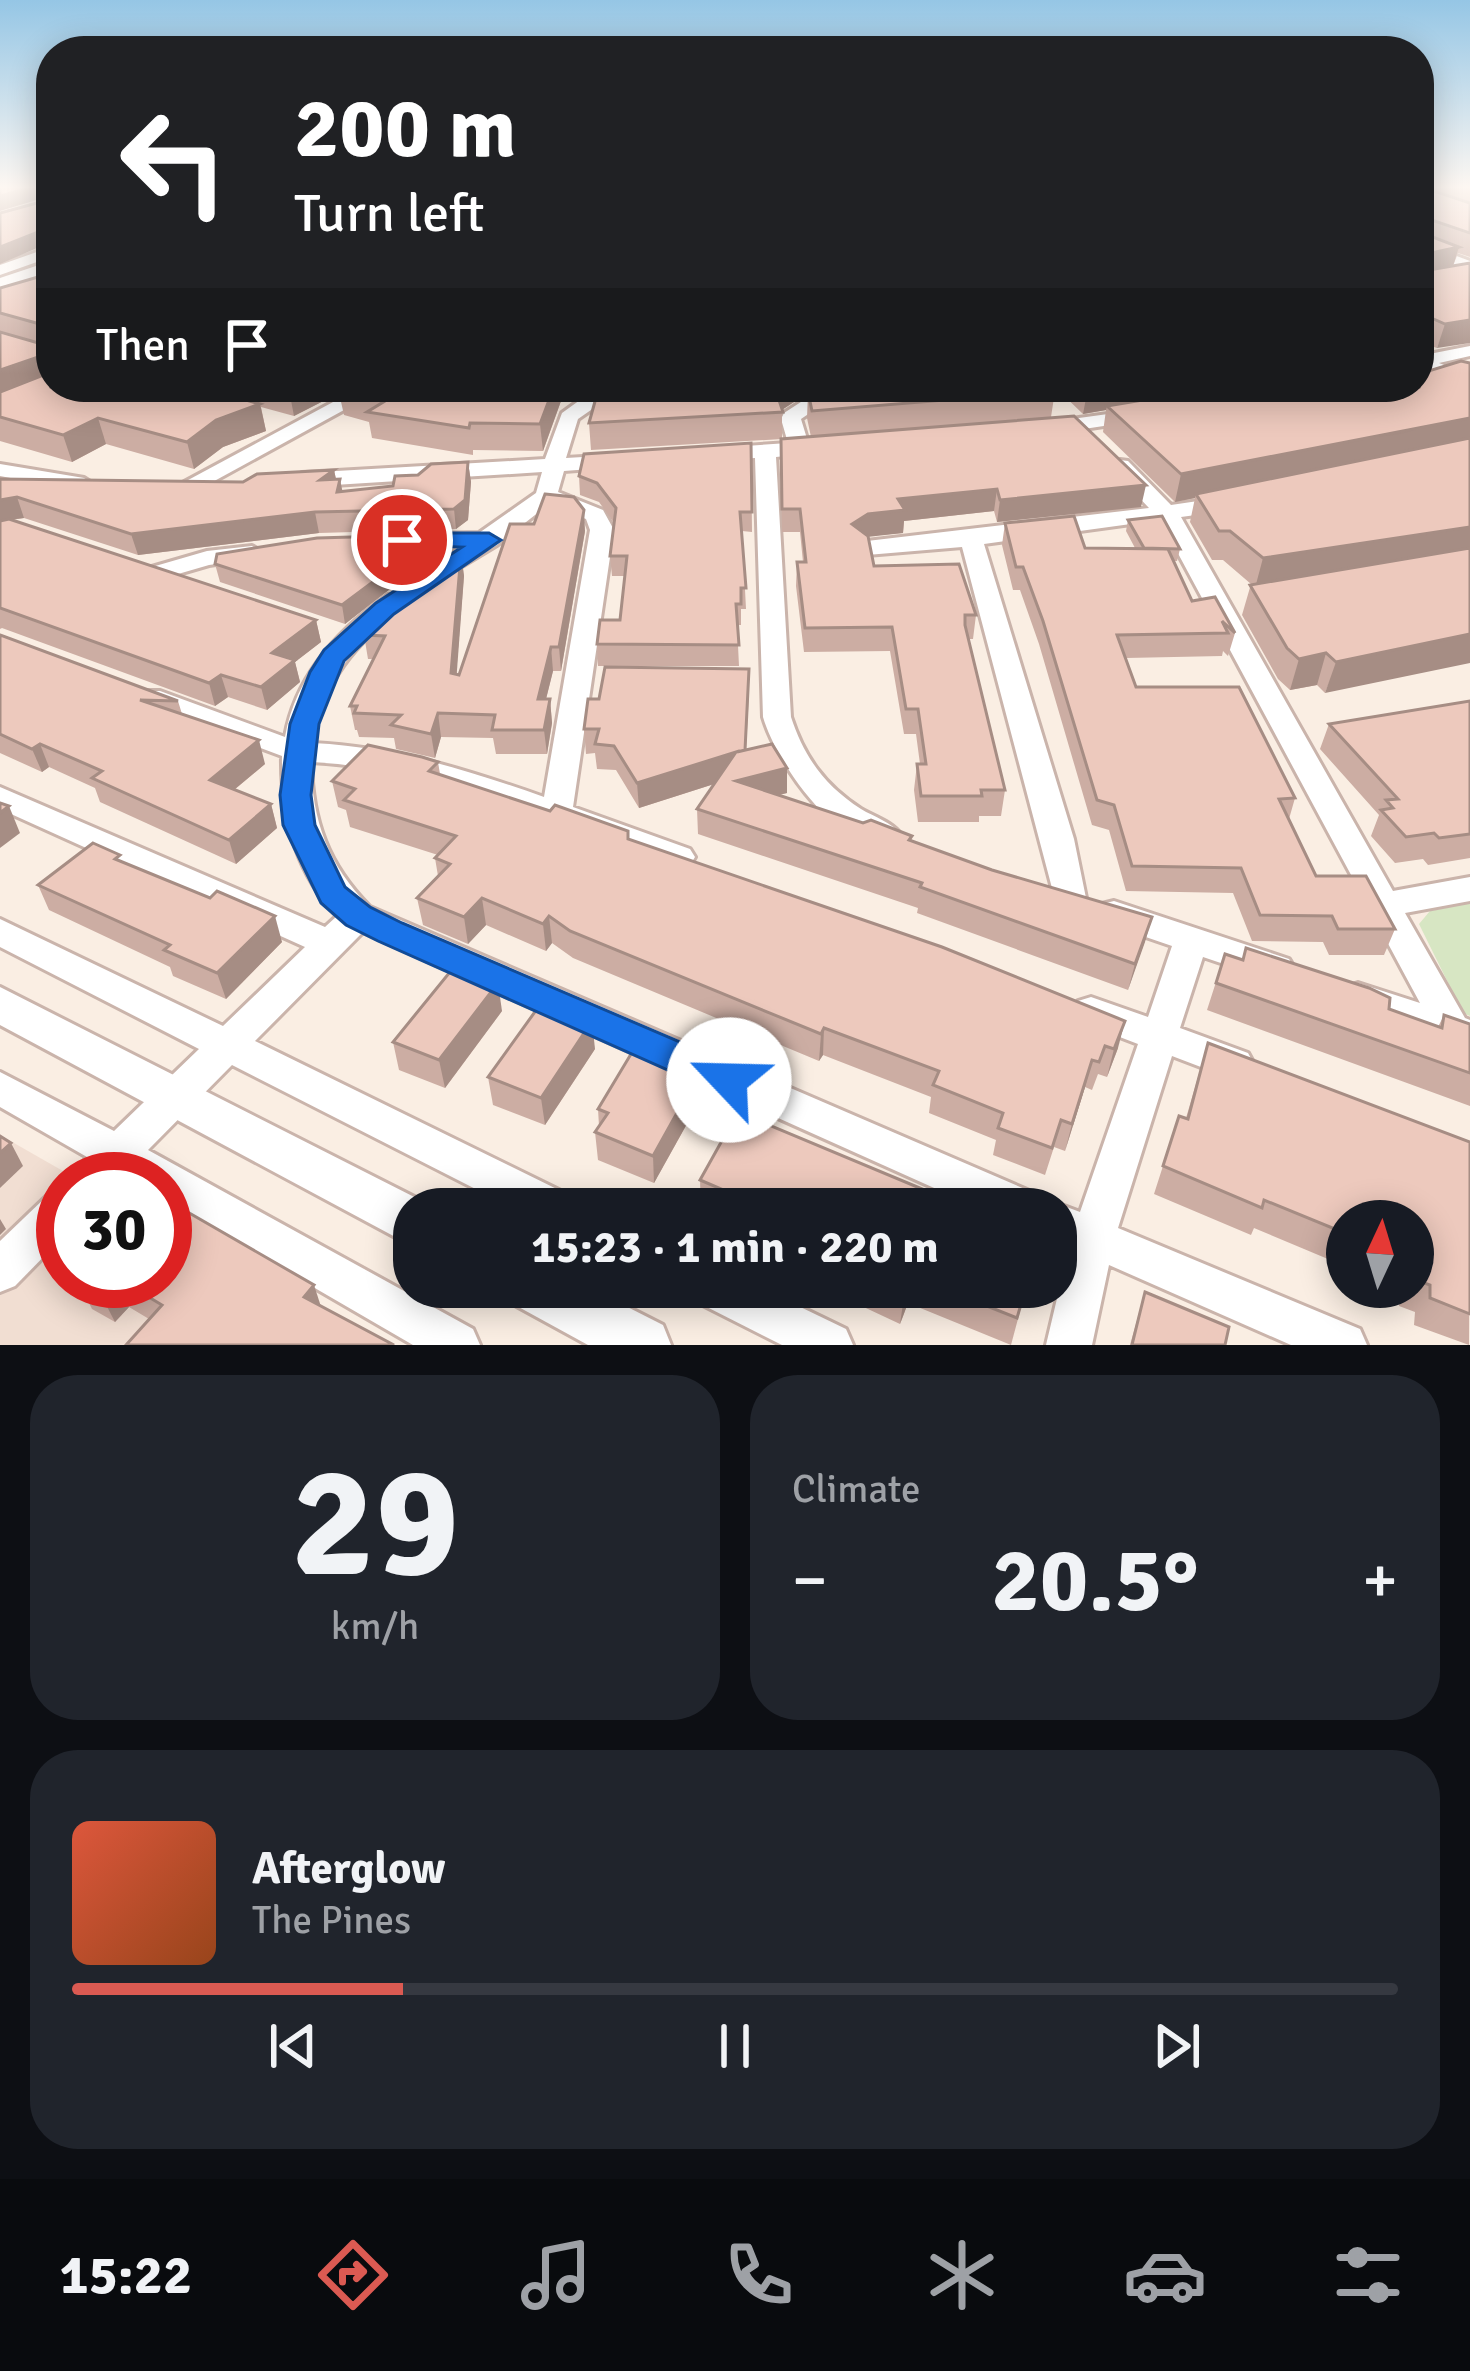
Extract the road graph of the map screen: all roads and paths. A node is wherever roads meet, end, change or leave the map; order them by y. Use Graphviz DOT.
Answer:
graph roads {
  1 [pos="1434,256"];
  2 [pos="36,257"];
  3 [pos="0,270"];
  4 [pos="36,272"];
  5 [pos="1464,274"];
  6 [pos="0,285"];
  7 [pos="1470,351"];
  8 [pos="1434,359"];
  9 [pos="1434,368"];
  10 [pos="1470,382"];
  11 [pos="340,402"];
  12 [pos="583,402"];
  13 [pos="812,402"];
  14 [pos="1054,402"];
  15 [pos="1164,412"];
  16 [pos="1036,430"];
  17 [pos="1094,440"];
  18 [pos="833,447"];
  19 [pos="800,449"];
  20 [pos="765,451"];
  21 [pos="695,456"];
  22 [pos="649,459"];
  23 [pos="556,465"];
  24 [pos="6,477"];
  25 [pos="283,481"];
  26 [pos="236,484"];
  27 [pos="112,486"];
  28 [pos="546,496"];
  29 [pos="1255,498"];
  30 [pos="1168,515"];
  31 [pos="971,539"];
  32 [pos="489,540"];
  33 [pos="364,541"];
  34 [pos="868,548"];
  35 [pos="274,551"];
  36 [pos="197,589"];
  37 [pos="128,688"];
  38 [pos="299,752"];
  39 [pos="0,797"];
  40 [pos="556,812"];
  41 [pos="914,845"];
  42 [pos="713,870"];
  43 [pos="1470,889"];
  44 [pos="1387,904"];
  45 [pos="358,916"];
  46 [pos="0,932"];
  47 [pos="1191,940"];
  48 [pos="328,943"];
  49 [pos="1070,1003"];
  50 [pos="0,1004"];
  51 [pos="1461,1032"];
  52 [pos="1160,1036"];
  53 [pos="226,1045"];
  54 [pos="1270,1077"];
  55 [pos="0,1088"];
  56 [pos="175,1096"];
  57 [pos="86,1152"];
  58 [pos="119,1152"];
  59 [pos="514,1188"];
  60 [pos="978,1188"];
  61 [pos="192,1195"];
  62 [pos="393,1212"];
  63 [pos="1077,1225"];
  64 [pos="1077,1231"];
  65 [pos="36,1235"];
  66 [pos="0,1271"];
  67 [pos="573,1308"];
  68 [pos="755,1308"];
  69 [pos="1071,1308"];
  70 [pos="457,1345"];
  71 [pos="643,1345"];
  72 [pos="830,1345"];
  73 [pos="1069,1345"];
  74 [pos="1345,1345"];
  1 -- 5 [label="street"];
  2 -- 3 [label="street"];
  4 -- 6 [label="street"];
  7 -- 8 [label="street"];
  9 -- 10 [label="street"];
  11 -- 26 [label="street"];
  12 -- 23 [label="street"];
  13 -- 19 [label="street"];
  14 -- 17 [label="street"];
  15 -- 17 [label="street"];
  16 -- 17 [label="street"];
  17 -- 30 [label="street"];
  18 -- 19 [label="street"];
  19 -- 20 [label="street"];
  20 -- 21 [label="street"];
  20 -- 41 [label="street"];
  22 -- 23 [label="street"];
  23 -- 25 [label="street"];
  23 -- 28 [label="street"];
  24 -- 27 [label="street"];
  28 -- 32 [label="street"];
  28 -- 40 [label="street"];
  29 -- 30 [label="street"];
  30 -- 31 [label="street"];
  30 -- 44 [label="street"];
  31 -- 34 [label="street"];
  31 -- 47 [label="street"];
  32 -- 33 [label="street"];
  32 -- 38 [label="street"];
  35 -- 36 [label="street"];
  37 -- 38 [label="street"];
  38 -- 40 [label="street"];
  38 -- 45 [label="street"];
  39 -- 48 [label="street"];
  40 -- 42 [label="street"];
  43 -- 44 [label="street"];
  44 -- 51 [label="street"];
  45 -- 48 [label="street"];
  45 -- 60 [label="street"];
  46 -- 53 [label="street"];
  47 -- 51 [label="street"];
  47 -- 52 [label="street"];
  48 -- 53 [label="street"];
  49 -- 52 [label="street"];
  50 -- 56 [label="street"];
  52 -- 54 [label="street"];
  52 -- 63 [label="street"];
  53 -- 56 [label="street"];
  53 -- 59 [label="street"];
  55 -- 57 [label="street"];
  56 -- 58 [label="street"];
  56 -- 62 [label="street"];
  61 -- 70 [label="street"];
  64 -- 74 [label="street"];
  65 -- 66 [label="street"];
  67 -- 71 [label="street"];
  68 -- 72 [label="street"];
  69 -- 73 [label="street"];
}
